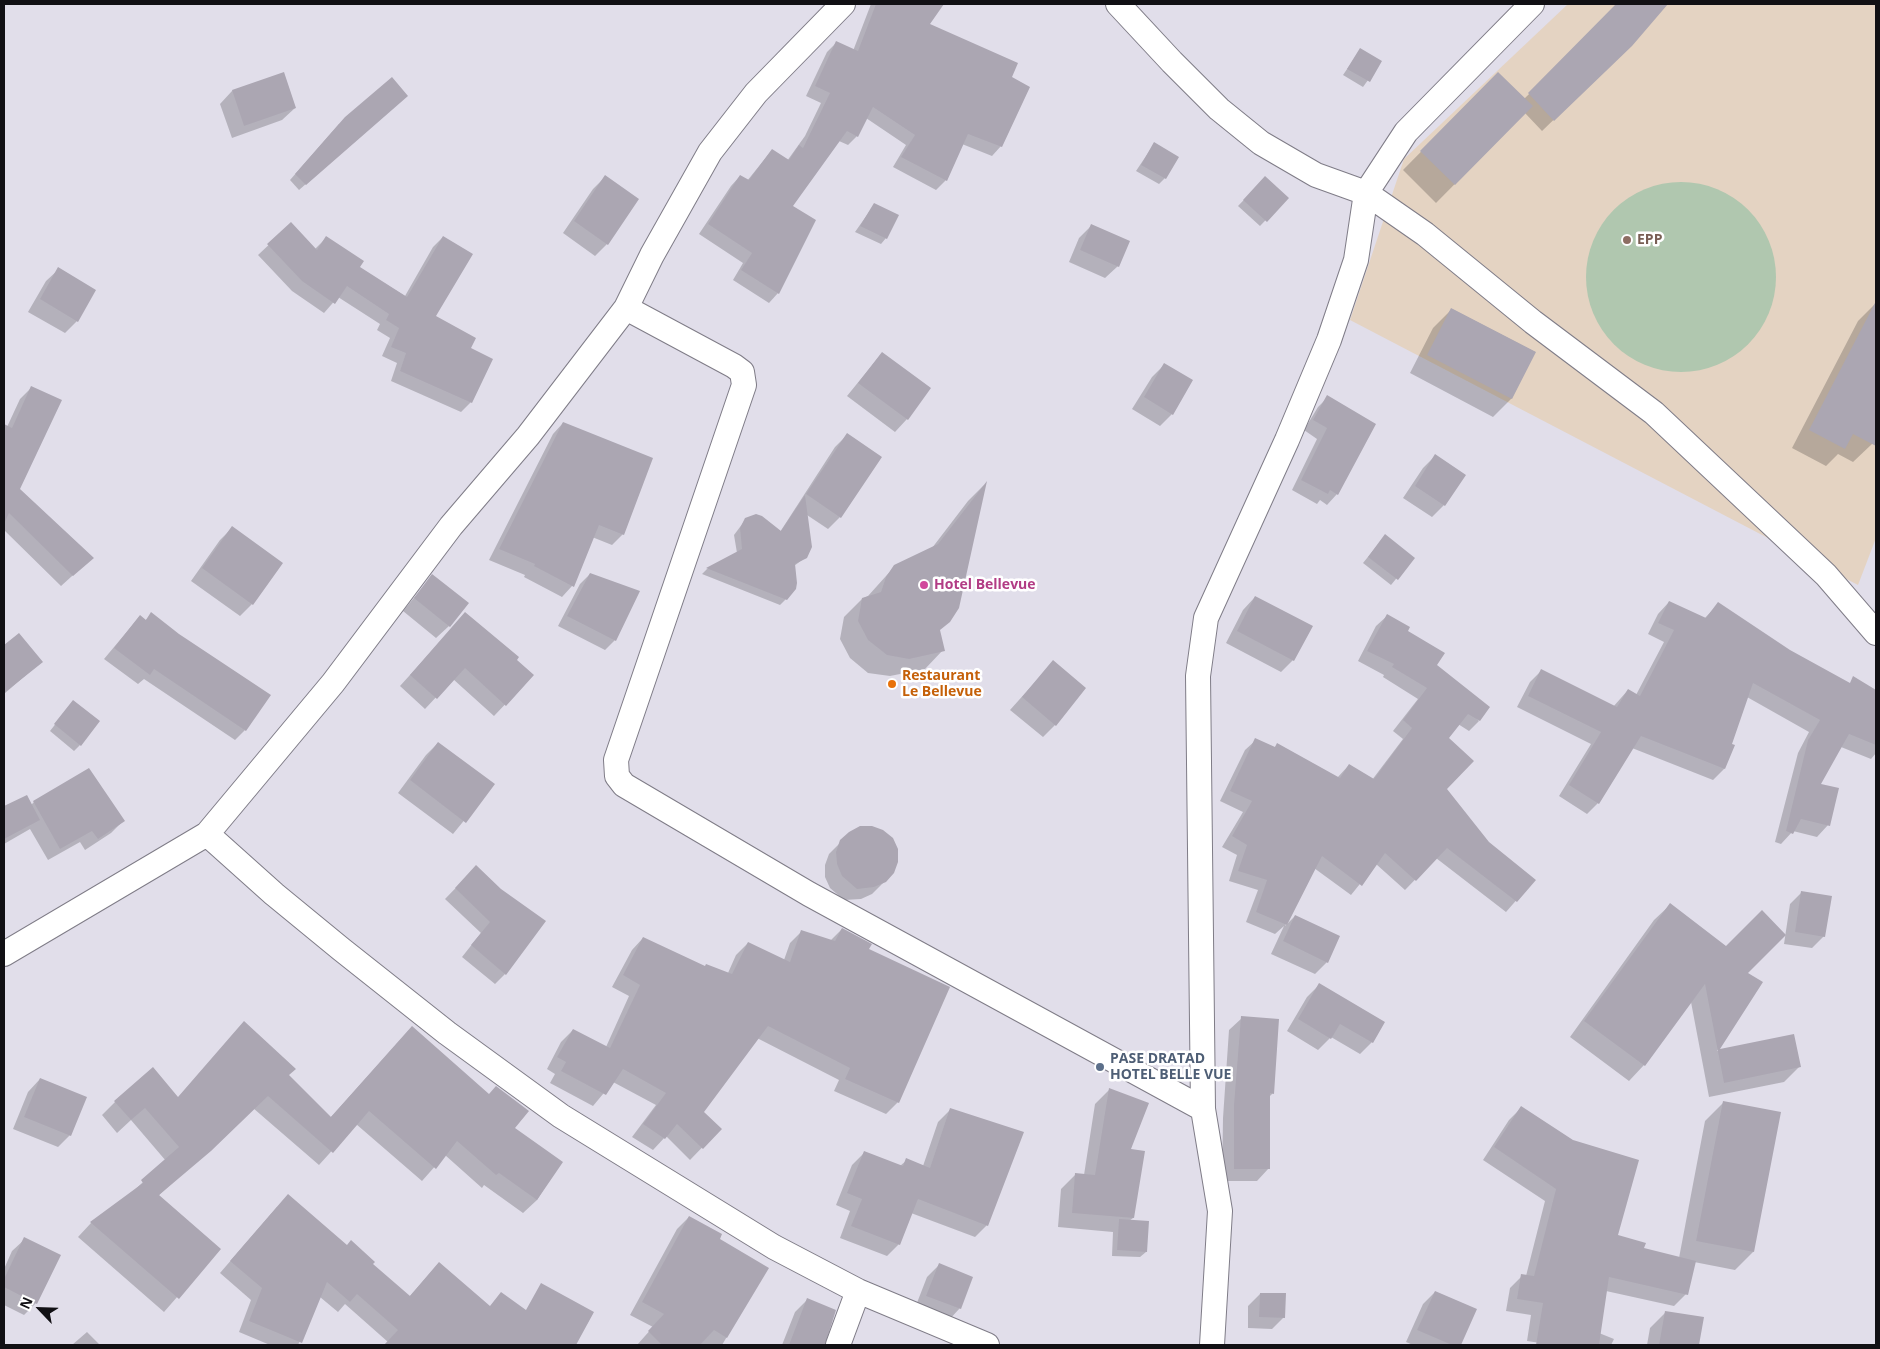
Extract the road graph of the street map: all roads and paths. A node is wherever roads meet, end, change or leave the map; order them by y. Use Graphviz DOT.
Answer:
graph roads {
  1 [pos="843,4"];
  2 [pos="1118,4"];
  3 [pos="1532,4"];
  4 [pos="1366,194"];
  5 [pos="626,308"];
  6 [pos="1876,632"];
  7 [pos="207,834"];
  8 [pos="4,954"];
  9 [pos="1203,1109"];
  10 [pos="858,1292"];
  11 [pos="838,1345"];
  12 [pos="987,1345"];
  13 [pos="1212,1345"];
  1 -- 5 [label="street"];
  2 -- 4 [label="street"];
  3 -- 4 [label="street"];
  4 -- 6 [label="street"];
  4 -- 9 [label="street"];
  5 -- 7 [label="street"];
  5 -- 9 [label="street"];
  7 -- 8 [label="street"];
  7 -- 10 [label="street"];
  9 -- 13 [label="street"];
  10 -- 11 [label="street"];
  10 -- 12 [label="street"];
}
